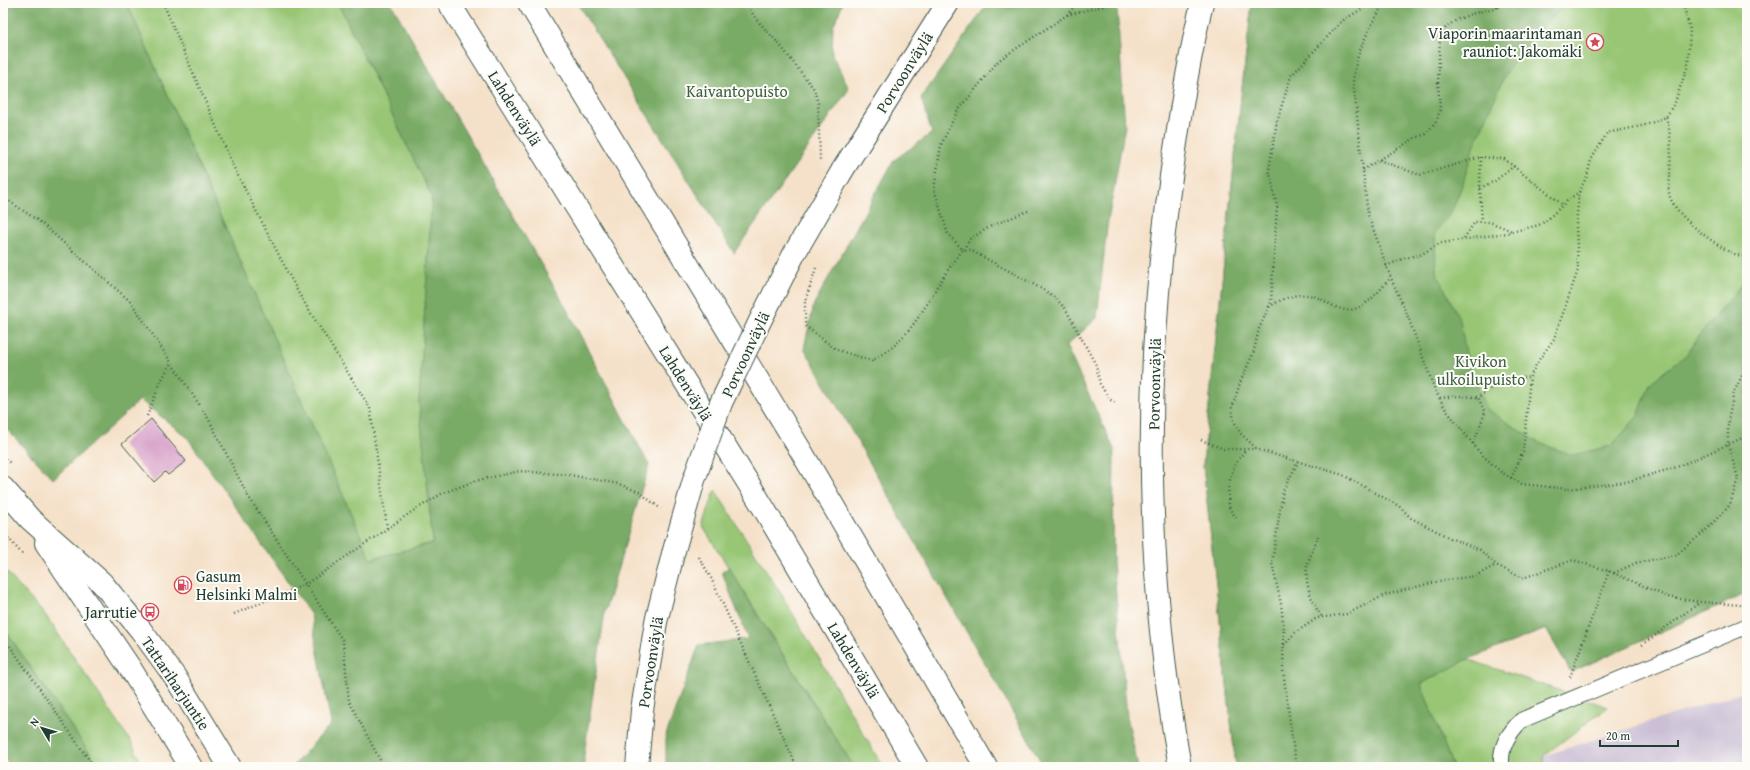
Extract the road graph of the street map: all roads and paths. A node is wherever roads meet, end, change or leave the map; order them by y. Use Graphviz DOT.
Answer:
graph roads {
  1 [pos="163,3"];
  2 [pos="449,3"];
  3 [pos="529,3"];
  4 [pos="948,3"];
  5 [pos="1077,3"];
  6 [pos="1107,3"];
  7 [pos="1202,3"];
  8 [pos="1372,3"];
  9 [pos="1384,3"];
  10 [pos="1491,3"];
  11 [pos="1502,3"];
  12 [pos="1683,3"];
  13 [pos="1498,7"];
  14 [pos="1067,15"];
  15 [pos="1666,117"];
  16 [pos="1481,157"];
  17 [pos="1379,160"];
  18 [pos="1514,166"];
  19 [pos="1363,170"];
  20 [pos="1480,188"];
  21 [pos="1579,192"];
  22 [pos="3,197"];
  23 [pos="1563,205"];
  24 [pos="1028,211"];
  25 [pos="1482,222"];
  26 [pos="1513,232"];
  27 [pos="1464,239"];
  28 [pos="963,250"];
  29 [pos="1747,257"];
  30 [pos="1386,266"];
  31 [pos="1391,278"];
  32 [pos="1268,308"];
  33 [pos="171,363"];
  34 [pos="1747,366"];
  35 [pos="1530,377"];
  36 [pos="1478,397"];
  37 [pos="1440,398"];
  38 [pos="1117,404"];
  39 [pos="147,416"];
  40 [pos="1747,436"];
  41 [pos="1201,440"];
  42 [pos="1473,444"];
  43 [pos="1728,445"];
  44 [pos="1246,448"];
  45 [pos="1256,448"];
  46 [pos="1298,462"];
  47 [pos="1511,478"];
  48 [pos="3,488"];
  49 [pos="662,511"];
  50 [pos="1236,518"];
  51 [pos="30,519"];
  52 [pos="387,528"];
  53 [pos="1318,536"];
  54 [pos="698,556"];
  55 [pos="1496,565"];
  56 [pos="1609,571"];
  57 [pos="1614,573"];
  58 [pos="306,584"];
  59 [pos="1747,606"];
  60 [pos="234,614"];
  61 [pos="1323,618"];
  62 [pos="1747,626"];
  63 [pos="3,636"];
  64 [pos="1284,645"];
  65 [pos="1571,672"];
  66 [pos="94,767"];
  67 [pos="191,767"];
  68 [pos="230,767"];
  69 [pos="382,767"];
  70 [pos="636,767"];
  71 [pos="797,767"];
  72 [pos="917,767"];
  73 [pos="986,767"];
  74 [pos="1180,767"];
  75 [pos="1297,767"];
  76 [pos="1502,767"];
  1 -- 52 [label="path"];
  2 -- 72 [label="main road, Lahdenväylä"];
  3 -- 73 [label="main road"];
  4 -- 70 [label="main road, Porvoonväylä, bridge"];
  5 -- 14 [label="path"];
  6 -- 14 [label="path"];
  7 -- 74 [label="main road, Porvoonväylä"];
  8 -- 32 [label="path"];
  9 -- 19 [label="path"];
  10 -- 13 [label="path"];
  11 -- 13 [label="path"];
  12 -- 15 [label="path"];
  13 -- 17 [label="path"];
  14 -- 28 [label="path"];
  15 -- 21 [label="path"];
  15 -- 29 [label="path"];
  16 -- 17 [label="path"];
  16 -- 18 [label="path"];
  16 -- 20 [label="path"];
  17 -- 19 [label="path"];
  18 -- 20 [label="path"];
  18 -- 23 [label="path"];
  19 -- 30 [label="path"];
  20 -- 25 [label="path"];
  21 -- 23 [label="path"];
  21 -- 35 [label="path"];
  22 -- 33 [label="path"];
  23 -- 26 [label="path"];
  24 -- 28 [label="path"];
  25 -- 26 [label="path"];
  25 -- 27 [label="path"];
  26 -- 27 [label="path"];
  27 -- 30 [label="path"];
  28 -- 38 [label="path"];
  30 -- 31 [label="path"];
  31 -- 32 [label="path"];
  31 -- 37 [label="path"];
  32 -- 45 [label="path"];
  33 -- 39 [label="path"];
  33 -- 58 [label="path"];
  34 -- 43 [label="path"];
  35 -- 36 [label="path"];
  35 -- 47 [label="path"];
  36 -- 37 [label="path"];
  36 -- 42 [label="path"];
  37 -- 42 [label="path"];
  40 -- 43 [label="path"];
  41 -- 44 [label="path"];
  42 -- 47 [label="path"];
  43 -- 47 [label="path"];
  43 -- 57 [label="path"];
  44 -- 45 [label="path"];
  44 -- 50 [label="path"];
  45 -- 46 [label="path"];
  46 -- 55 [label="path"];
  46 -- 64 [label="path"];
  48 -- 51 [label="main road, Tattariharjuntie"];
  49 -- 52 [label="path"];
  51 -- 67 [label="main road, Tattariharjuntie"];
  51 -- 68 [label="main road, Tattariharjuntie"];
  52 -- 58 [label="path"];
  53 -- 61 [label="path"];
  54 -- 71 [label="path"];
  55 -- 56 [label="path"];
  55 -- 61 [label="path"];
  56 -- 57 [label="path"];
  56 -- 65 [label="path"];
  57 -- 59 [label="path"];
  58 -- 60 [label="path"];
  58 -- 69 [label="path"];
  61 -- 64 [label="path"];
  62 -- 76 [label="lane"];
  63 -- 66 [label="path"];
  64 -- 75 [label="path"];
}
